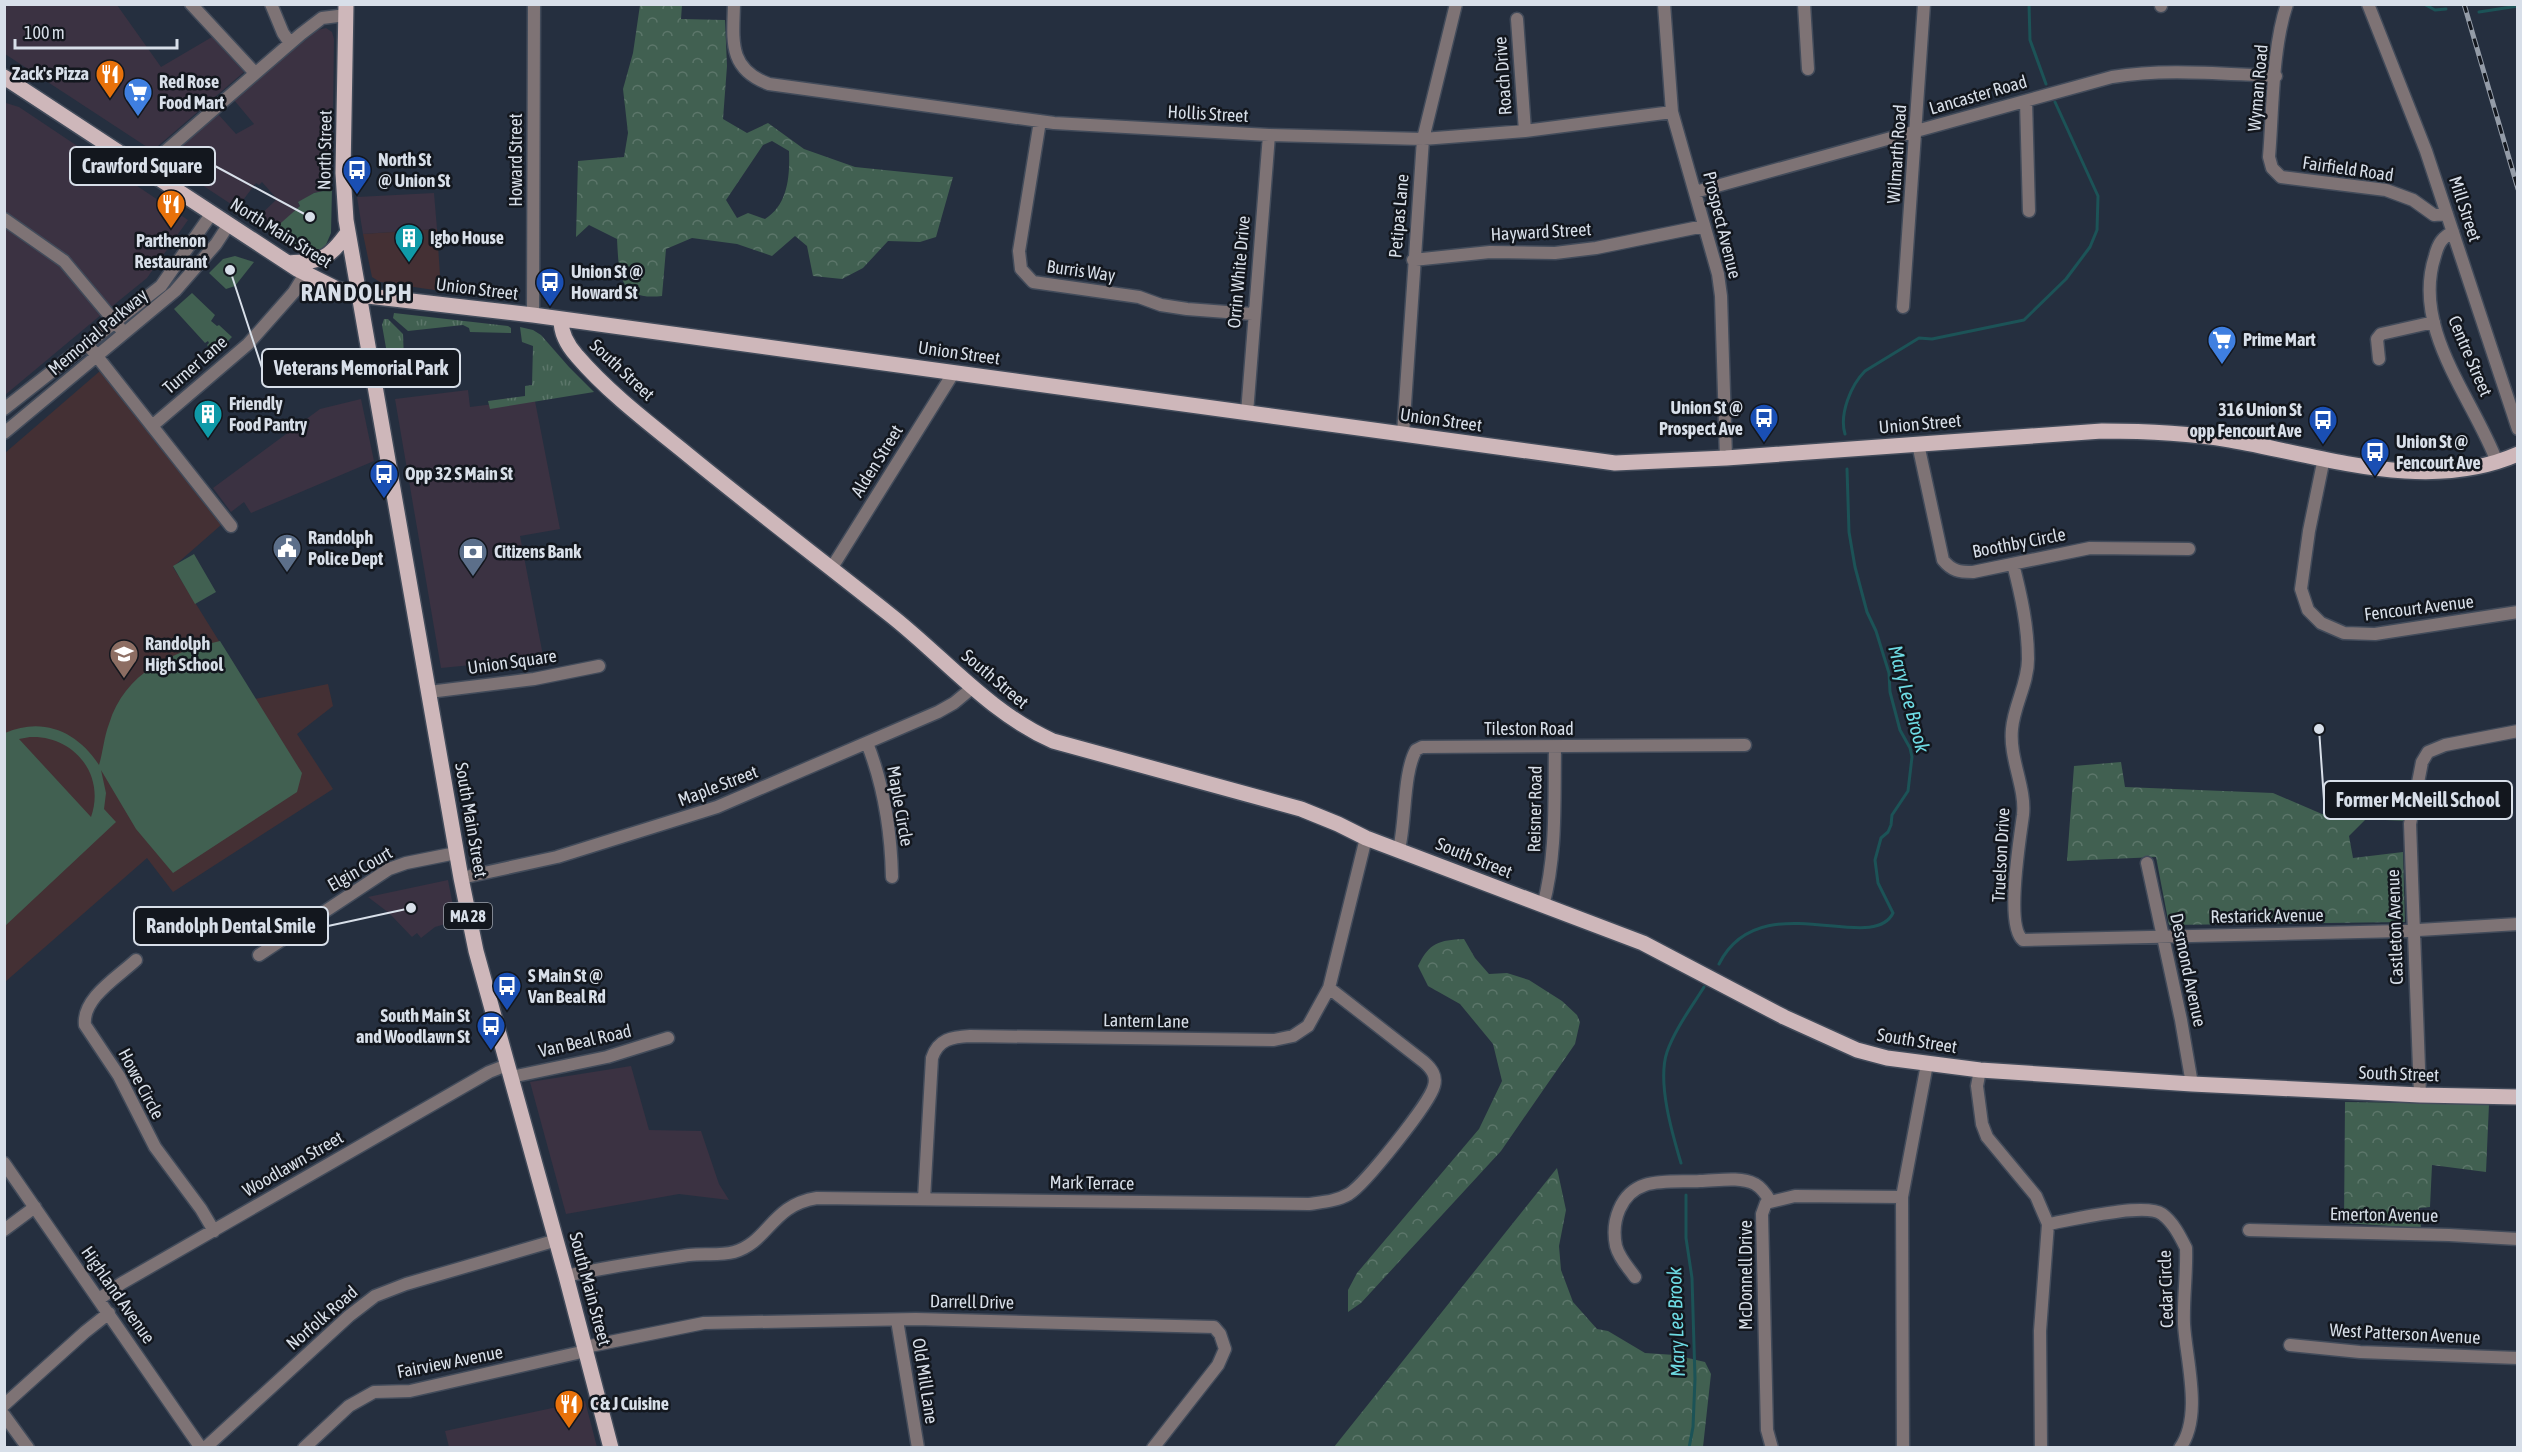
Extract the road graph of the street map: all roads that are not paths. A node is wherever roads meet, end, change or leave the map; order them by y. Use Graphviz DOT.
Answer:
graph roads {
  1 [pos="191,4"];
  2 [pos="271,4"];
  3 [pos="534,4"];
  4 [pos="734,4"];
  5 [pos="1664,4"];
  6 [pos="1804,4"];
  7 [pos="1924,4"];
  8 [pos="2288,4"];
  9 [pos="2368,4"];
  10 [pos="1455,5"];
  11 [pos="346,10"];
  12 [pos="1516,19"];
  13 [pos="290,43"];
  14 [pos="1808,69"];
  15 [pos="255,73"];
  16 [pos="2276,76"];
  17 [pos="4,77"];
  18 [pos="2026,101"];
  19 [pos="1672,111"];
  20 [pos="1040,121"];
  21 [pos="1525,131"];
  22 [pos="1916,132"];
  23 [pos="1269,135"];
  24 [pos="1423,140"];
  25 [pos="148,171"];
  26 [pos="2276,173"];
  27 [pos="1695,192"];
  28 [pos="2029,211"];
  29 [pos="212,213"];
  30 [pos="2447,214"];
  31 [pos="4,219"];
  32 [pos="229,224"];
  33 [pos="1704,226"];
  34 [pos="348,232"];
  35 [pos="2453,232"];
  36 [pos="1413,260"];
  37 [pos="288,263"];
  38 [pos="305,274"];
  39 [pos="359,295"];
  40 [pos="1903,307"];
  41 [pos="1253,314"];
  42 [pos="533,315"];
  43 [pos="561,320"];
  44 [pos="115,322"];
  45 [pos="2434,322"];
  46 [pos="124,333"];
  47 [pos="87,344"];
  48 [pos="96,356"];
  49 [pos="2379,359"];
  50 [pos="954,372"];
  51 [pos="4,409"];
  52 [pos="1247,413"];
  53 [pos="152,426"];
  54 [pos="2517,429"];
  55 [pos="4,433"];
  56 [pos="1403,434"];
  57 [pos="1918,444"];
  58 [pos="2517,454"];
  59 [pos="1726,458"];
  60 [pos="2324,458"];
  61 [pos="2497,462"];
  62 [pos="231,526"];
  63 [pos="2189,549"];
  64 [pos="2013,564"];
  65 [pos="831,569"];
  66 [pos="2517,612"];
  67 [pos="599,666"];
  68 [pos="972,688"];
  69 [pos="429,692"];
  70 [pos="2517,731"];
  71 [pos="867,744"];
  72 [pos="1745,745"];
  73 [pos="1555,747"];
  74 [pos="1366,838"];
  75 [pos="1399,849"];
  76 [pos="456,853"];
  77 [pos="2147,863"];
  78 [pos="892,877"];
  79 [pos="461,878"];
  80 [pos="1543,906"];
  81 [pos="2517,924"];
  82 [pos="2413,930"];
  83 [pos="2163,936"];
  84 [pos="2019,937"];
  85 [pos="259,955"];
  86 [pos="136,960"];
  87 [pos="1329,988"];
  88 [pos="668,1038"];
  89 [pos="1928,1064"];
  90 [pos="1980,1070"];
  91 [pos="509,1071"];
  92 [pos="2192,1084"];
  93 [pos="2420,1095"];
  94 [pos="2517,1097"];
  95 [pos="4,1163"];
  96 [pos="1902,1197"];
  97 [pos="924,1199"];
  98 [pos="1770,1201"];
  99 [pos="35,1208"];
  100 [pos="2048,1224"];
  101 [pos="4,1230"];
  102 [pos="2249,1230"];
  103 [pos="213,1232"];
  104 [pos="2517,1239"];
  105 [pos="557,1240"];
  106 [pos="566,1276"];
  107 [pos="1635,1277"];
  108 [pos="99,1299"];
  109 [pos="109,1313"];
  110 [pos="897,1320"];
  111 [pos="2290,1345"];
  112 [pos="585,1349"];
  113 [pos="2517,1358"];
  114 [pos="4,1405"];
  115 [pos="4,1414"];
  116 [pos="28,1448"];
  117 [pos="203,1448"];
  118 [pos="304,1448"];
  119 [pos="611,1448"];
  120 [pos="918,1448"];
  121 [pos="1153,1448"];
  122 [pos="1772,1448"];
  123 [pos="1903,1448"];
  124 [pos="2040,1448"];
  125 [pos="2180,1448"];
  1 -- 15 [label="street"];
  2 -- 13 [label="street"];
  3 -- 42 [label="street, Howard Street"];
  4 -- 20 [label="street, Hollis Street"];
  5 -- 19 [label="street, Prospect Avenue"];
  6 -- 14 [label="street"];
  7 -- 22 [label="street, Wilmarth Road"];
  8 -- 16 [label="street, Wyman Road"];
  9 -- 30 [label="street, Mill Street"];
  10 -- 24 [label="street, Petipas Lane"];
  11 -- 13 [label="street"];
  11 -- 34 [label="main road, North Street"];
  12 -- 21 [label="street, Roach Drive"];
  13 -- 15 [label="street"];
  15 -- 25 [label="street"];
  16 -- 18 [label="street, Lancaster Road"];
  16 -- 26 [label="street, Wyman Road"];
  17 -- 25 [label="main road, North Main Street"];
  18 -- 22 [label="street, Lancaster Road"];
  18 -- 28 [label="street"];
  19 -- 21 [label="street, Hollis Street"];
  19 -- 27 [label="street, Prospect Avenue"];
  20 -- 23 [label="street, Hollis Street"];
  20 -- 41 [label="street, Burris Way"];
  21 -- 24 [label="street, Hollis Street"];
  22 -- 27 [label="street, Lancaster Road"];
  22 -- 40 [label="street, Wilmarth Road"];
  23 -- 24 [label="street, Hollis Street"];
  23 -- 41 [label="street, Orrin White Drive"];
  24 -- 36 [label="street, Petipas Lane"];
  25 -- 29 [label="main road, North Main Street"];
  26 -- 30 [label="street, Fairfield Road"];
  27 -- 33 [label="street, Prospect Avenue"];
  29 -- 32 [label="main road, North Main Street"];
  29 -- 44 [label="street, Memorial Parkway"];
  30 -- 35 [label="street, Mill Street"];
  31 -- 44 [label="street"];
  32 -- 37 [label="main road, North Main Street"];
  32 -- 46 [label="street, Memorial Parkway"];
  33 -- 36 [label="street, Hayward Street"];
  33 -- 59 [label="street, Prospect Avenue"];
  34 -- 37 [label="main road"];
  34 -- 39 [label="main road, North Street"];
  35 -- 45 [label="street, Centre Street"];
  35 -- 54 [label="street, Mill Street"];
  36 -- 56 [label="street, Petipas Lane"];
  37 -- 38 [label="main road, North Main Street"];
  38 -- 39 [label="main road, North Main Street"];
  38 -- 53 [label="street, Turner Lane"];
  39 -- 42 [label="main road, Union Street"];
  39 -- 69 [label="main road, South Main Street / MA 28"];
  41 -- 52 [label="street, Orrin White Drive"];
  42 -- 43 [label="main road, Union Street"];
  43 -- 50 [label="main road, Union Street"];
  43 -- 65 [label="main road, South Street"];
  44 -- 46 [label="street"];
  44 -- 47 [label="street, Memorial Parkway"];
  45 -- 49 [label="street"];
  45 -- 61 [label="street, Centre Street"];
  46 -- 48 [label="street, Memorial Parkway"];
  47 -- 48 [label="street"];
  47 -- 51 [label="street, Memorial Parkway"];
  48 -- 53 [label="street"];
  48 -- 55 [label="street, Memorial Parkway"];
  50 -- 52 [label="main road, Union Street"];
  50 -- 65 [label="street, Alden Street"];
  52 -- 56 [label="main road, Union Street"];
  53 -- 62 [label="street"];
  56 -- 59 [label="main road, Union Street"];
  57 -- 59 [label="main road, Union Street"];
  57 -- 60 [label="main road, Union Street"];
  57 -- 64 [label="street, Boothby Circle"];
  58 -- 61 [label="main road, Union Street"];
  60 -- 61 [label="main road, Union Street"];
  60 -- 66 [label="street, Fencourt Avenue"];
  63 -- 64 [label="street, Boothby Circle"];
  64 -- 84 [label="street, Truelson Drive"];
  65 -- 68 [label="main road, South Street"];
  67 -- 69 [label="street, Union Square"];
  68 -- 71 [label="street, Maple Street"];
  68 -- 74 [label="main road, South Street"];
  69 -- 76 [label="main road, South Main Street / MA 28"];
  70 -- 82 [label="street, Castleton Avenue"];
  71 -- 78 [label="street, Maple Circle"];
  71 -- 79 [label="street, Maple Street"];
  72 -- 73 [label="street, Tileston Road"];
  73 -- 75 [label="street, Tileston Road"];
  73 -- 80 [label="street, Reisner Road"];
  74 -- 75 [label="main road, South Street"];
  74 -- 87 [label="street, Lantern Lane"];
  75 -- 80 [label="main road, South Street"];
  76 -- 79 [label="main road, South Main Street / MA 28"];
  76 -- 85 [label="street, Elgin Court"];
  77 -- 83 [label="street, Desmond Avenue"];
  79 -- 91 [label="main road, South Main Street / MA 28"];
  80 -- 89 [label="main road, South Street"];
  81 -- 82 [label="street, Restarick Avenue"];
  82 -- 83 [label="street, Restarick Avenue"];
  82 -- 93 [label="street, Castleton Avenue"];
  83 -- 84 [label="street, Restarick Avenue"];
  83 -- 92 [label="street, Desmond Avenue"];
  86 -- 103 [label="street, Howe Circle"];
  87 -- 97 [label="street, Lantern Lane"];
  87 -- 97 [label="street, Mark Terrace"];
  88 -- 91 [label="street, Van Beal Road"];
  89 -- 90 [label="main road, South Street"];
  89 -- 96 [label="street"];
  90 -- 92 [label="main road, South Street"];
  90 -- 100 [label="street"];
  91 -- 103 [label="street, Woodlawn Street"];
  91 -- 105 [label="main road, South Main Street / MA 28"];
  92 -- 93 [label="main road, South Street"];
  93 -- 94 [label="main road, South Street"];
  95 -- 99 [label="street, Highland Avenue"];
  96 -- 98 [label="street, McDonnell Drive"];
  96 -- 123 [label="street"];
  97 -- 106 [label="street, Mark Terrace"];
  98 -- 107 [label="street"];
  98 -- 122 [label="street, McDonnell Drive"];
  99 -- 101 [label="street"];
  99 -- 108 [label="street, Highland Avenue"];
  100 -- 124 [label="street"];
  100 -- 125 [label="street, Cedar Circle"];
  102 -- 104 [label="street, Emerton Avenue"];
  103 -- 108 [label="street, Woodlawn Street"];
  105 -- 106 [label="main road, South Main Street / MA 28"];
  105 -- 117 [label="street, Norfolk Road"];
  106 -- 112 [label="main road, South Main Street / MA 28"];
  108 -- 109 [label="street, Highland Avenue"];
  109 -- 114 [label="street"];
  109 -- 117 [label="street, Highland Avenue"];
  110 -- 112 [label="street, Darrell Drive"];
  110 -- 120 [label="street, Old Mill Lane"];
  110 -- 121 [label="street, Darrell Drive"];
  111 -- 113 [label="street, West Patterson Avenue"];
  112 -- 118 [label="street, Fairview Avenue"];
  112 -- 119 [label="main road, South Main Street / MA 28"];
  115 -- 116 [label="street"];
}
